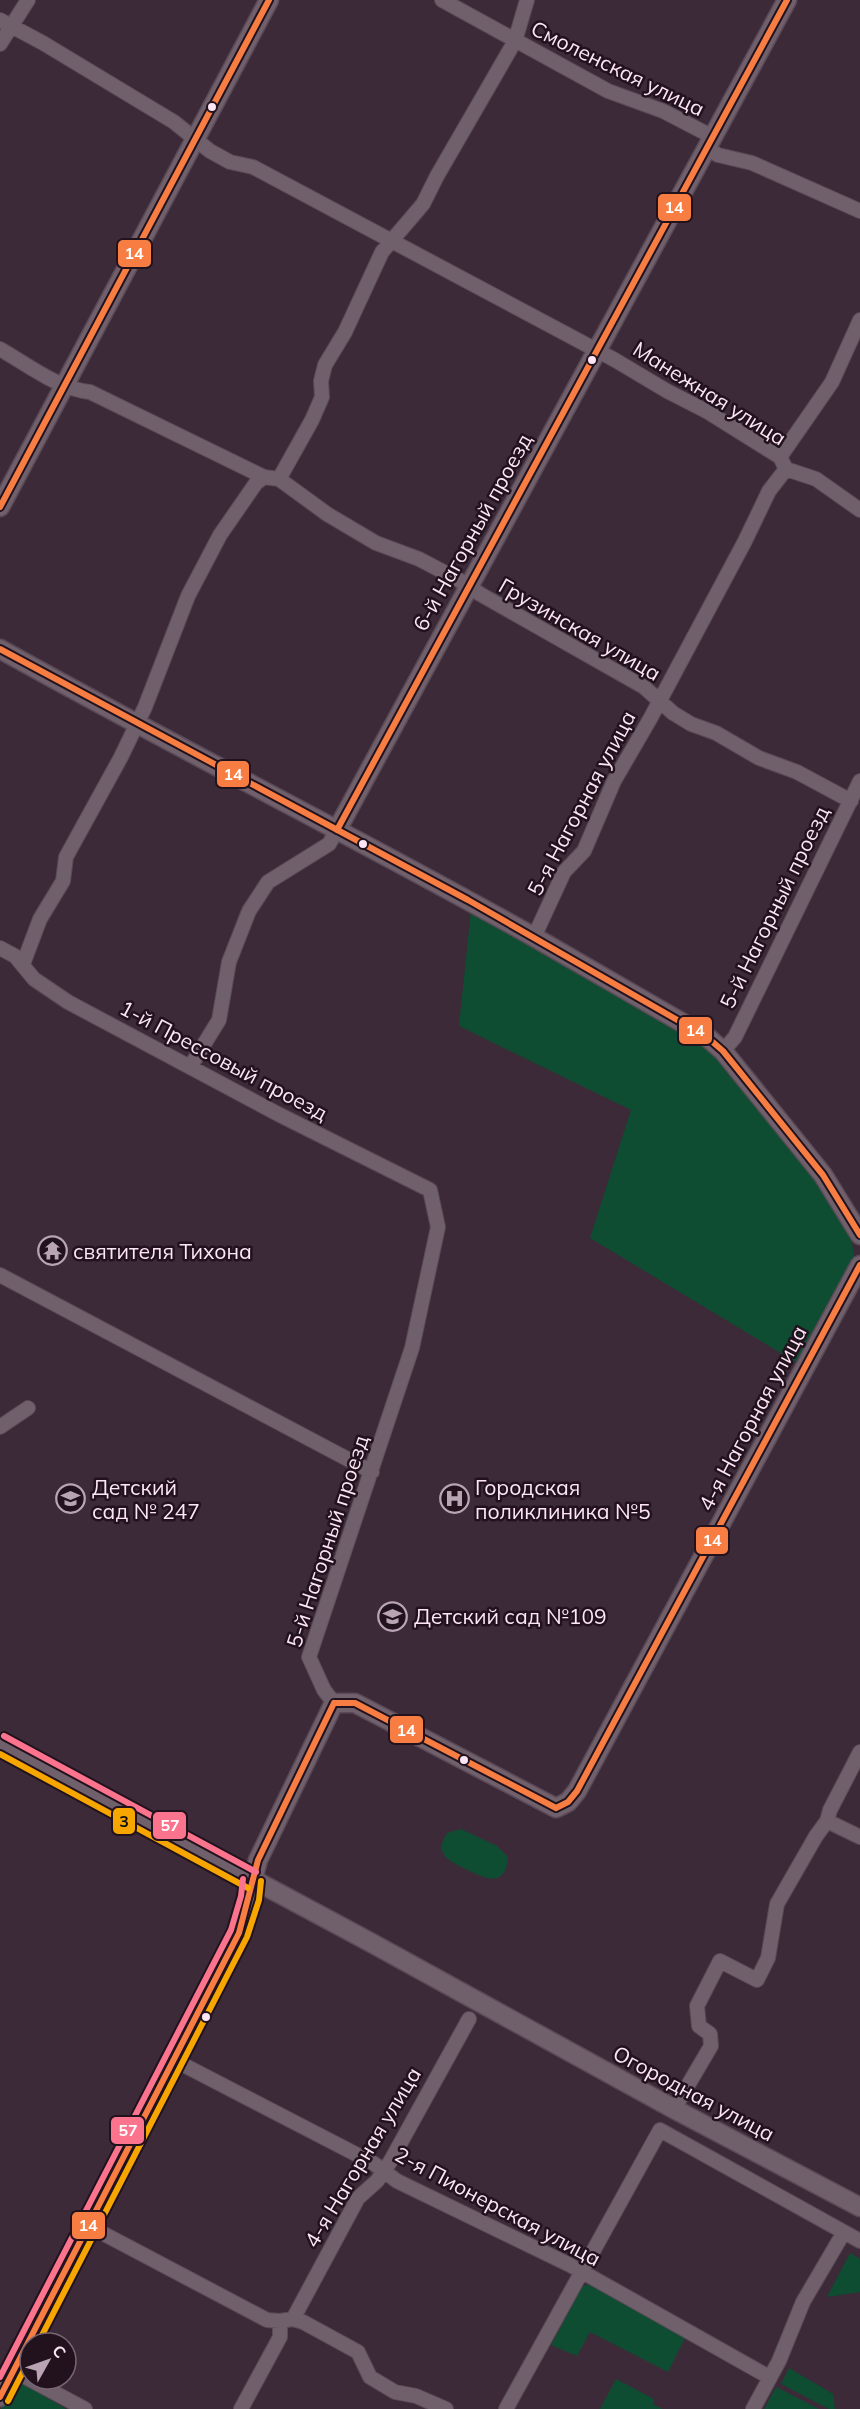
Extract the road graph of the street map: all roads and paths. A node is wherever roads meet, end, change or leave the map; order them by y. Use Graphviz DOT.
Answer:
graph roads {
  1 [pos="28,0"];
  2 [pos="269,0"];
  3 [pos="442,0"];
  4 [pos="526,0"];
  5 [pos="787,0"];
  6 [pos="0,20"];
  7 [pos="13,27"];
  8 [pos="514,41"];
  9 [pos="0,44"];
  10 [pos="195,138"];
  11 [pos="710,143"];
  12 [pos="860,211"];
  13 [pos="391,241"];
  14 [pos="860,320"];
  15 [pos="0,349"];
  16 [pos="597,351"];
  17 [pos="63,385"];
  18 [pos="783,463"];
  19 [pos="264,477"];
  20 [pos="279,478"];
  21 [pos="0,507"];
  22 [pos="860,510"];
  23 [pos="468,588"];
  24 [pos="0,649"];
  25 [pos="659,700"];
  26 [pos="137,725"];
  27 [pos="859,785"];
  28 [pos="851,801"];
  29 [pos="337,830"];
  30 [pos="534,937"];
  31 [pos="0,948"];
  32 [pos="23,964"];
  33 [pos="723,1052"];
  34 [pos="190,1067"];
  35 [pos="432,1199"];
  36 [pos="860,1235"];
  37 [pos="860,1265"];
  38 [pos="0,1275"];
  39 [pos="28,1408"];
  40 [pos="0,1427"];
  41 [pos="372,1472"];
  42 [pos="334,1703"];
  43 [pos="0,1744"];
  44 [pos="860,1752"];
  45 [pos="827,1821"];
  46 [pos="860,1837"];
  47 [pos="252,1880"];
  48 [pos="469,2019"];
  49 [pos="174,2060"];
  50 [pos="674,2109"];
  51 [pos="384,2171"];
  52 [pos="860,2207"];
  53 [pos="89,2226"];
  54 [pos="844,2232"];
  55 [pos="860,2241"];
  56 [pos="583,2273"];
  57 [pos="287,2320"];
  58 [pos="14,2371"];
  59 [pos="769,2377"];
  60 [pos="0,2397"];
  61 [pos="85,2409"];
  62 [pos="241,2409"];
  63 [pos="446,2409"];
  64 [pos="506,2409"];
  65 [pos="753,2409"];
  1 -- 7 [label="street"];
  2 -- 10 [label="street"];
  3 -- 8 [label="street, Смоленская улица"];
  4 -- 8 [label="street"];
  5 -- 11 [label="street, 6-й Нагорный проезд"];
  6 -- 7 [label="street, Манежная улица"];
  7 -- 9 [label="street"];
  7 -- 10 [label="street, Манежная улица"];
  8 -- 11 [label="street, Смоленская улица"];
  8 -- 13 [label="street"];
  10 -- 13 [label="street, Манежная улица"];
  10 -- 17 [label="street"];
  11 -- 12 [label="street, Смоленская улица"];
  11 -- 16 [label="street, 6-й Нагорный проезд"];
  13 -- 16 [label="street, Манежная улица"];
  13 -- 20 [label="street"];
  14 -- 18 [label="street, 5-я Нагорная улица"];
  15 -- 17 [label="street"];
  16 -- 18 [label="street, Манежная улица"];
  16 -- 23 [label="street, 6-й Нагорный проезд"];
  17 -- 19 [label="street"];
  17 -- 21 [label="street"];
  18 -- 22 [label="street, Манежная улица"];
  18 -- 25 [label="street, 5-я Нагорная улица"];
  19 -- 20 [label="street"];
  19 -- 26 [label="street"];
  20 -- 23 [label="street, Грузинская улица"];
  23 -- 25 [label="street, Грузинская улица"];
  23 -- 29 [label="street, 6-й Нагорный проезд"];
  24 -- 26 [label="street"];
  25 -- 28 [label="street, Грузинская улица"];
  25 -- 30 [label="street, 5-я Нагорная улица"];
  26 -- 29 [label="street"];
  26 -- 32 [label="street"];
  27 -- 28 [label="street, 5-й Нагорный проезд"];
  28 -- 33 [label="street, 5-й Нагорный проезд"];
  29 -- 30 [label="street"];
  29 -- 34 [label="street, 6-й Нагорный проезд"];
  30 -- 33 [label="street"];
  31 -- 32 [label="street, 1-й Прессовый проезд"];
  32 -- 34 [label="street, 1-й Прессовый проезд"];
  33 -- 36 [label="street"];
  34 -- 35 [label="street, 1-й Прессовый проезд"];
  35 -- 41 [label="street, 5-й Нагорный проезд"];
  37 -- 42 [label="street, 4-я Нагорная улица"];
  38 -- 41 [label="street"];
  39 -- 40 [label="street"];
  41 -- 42 [label="street, 5-й Нагорный проезд"];
  42 -- 47 [label="street"];
  43 -- 47 [label="street, Огородная улица"];
  44 -- 45 [label="street"];
  45 -- 46 [label="street"];
  45 -- 50 [label="street"];
  47 -- 49 [label="street"];
  47 -- 50 [label="street, Огородная улица"];
  48 -- 51 [label="street, 4-я Нагорная улица"];
  49 -- 51 [label="street, 2-я Пионерская улица"];
  49 -- 53 [label="street"];
  50 -- 52 [label="street, Огородная улица"];
  51 -- 56 [label="street, 2-я Пионерская улица"];
  51 -- 57 [label="street, 4-я Нагорная улица"];
  53 -- 57 [label="street"];
  53 -- 58 [label="street"];
  54 -- 55 [label="street"];
  54 -- 56 [label="street"];
  54 -- 59 [label="street"];
  56 -- 59 [label="street, 2-я Пионерская улица"];
  56 -- 64 [label="street"];
  57 -- 62 [label="street, 4-я Нагорная улица"];
  57 -- 63 [label="street"];
  58 -- 60 [label="street"];
  58 -- 61 [label="street"];
  59 -- 65 [label="street"];
}
